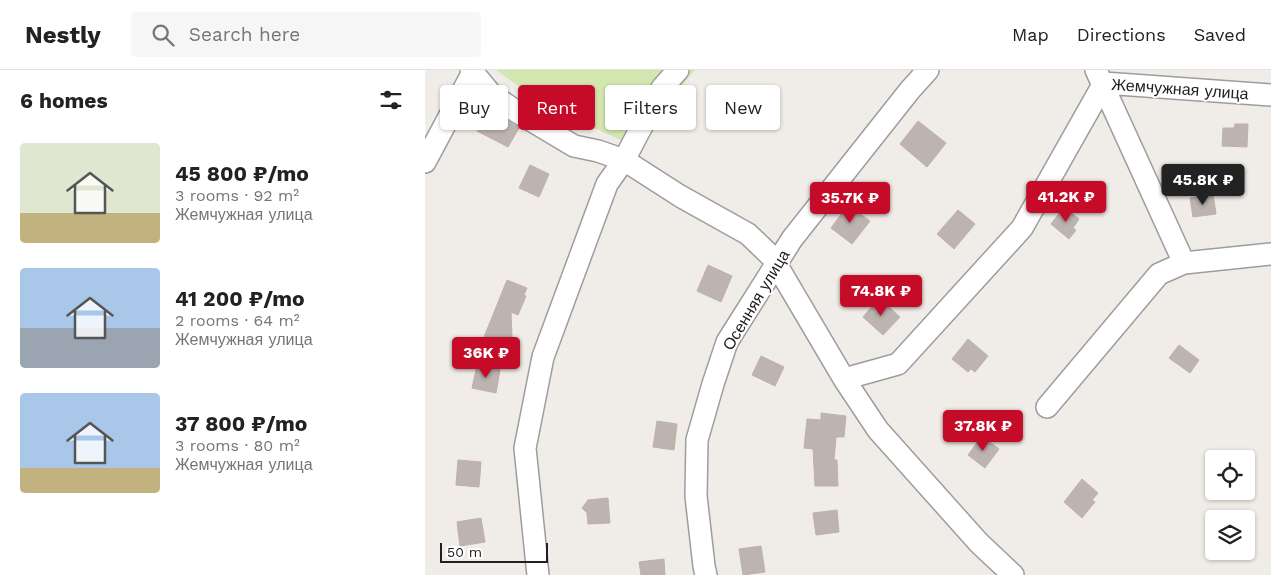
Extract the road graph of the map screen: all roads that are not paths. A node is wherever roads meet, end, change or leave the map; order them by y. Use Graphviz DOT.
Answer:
graph roads {
  1 [pos="678,70"];
  2 [pos="928,70"];
  3 [pos="472,71"];
  4 [pos="1099,78"];
  5 [pos="1271,95"];
  6 [pos="624,160"];
  7 [pos="425,162"];
  8 [pos="1271,254"];
  9 [pos="1184,263"];
  10 [pos="776,265"];
  11 [pos="844,379"];
  12 [pos="1047,407"];
  13 [pos="538,575"];
  14 [pos="706,575"];
  15 [pos="1013,575"];
  1 -- 6 [label="street"];
  2 -- 10 [label="street, Осенняя улица"];
  3 -- 6 [label="street"];
  3 -- 7 [label="street"];
  4 -- 5 [label="street, Жемчужная улица"];
  4 -- 9 [label="street"];
  4 -- 11 [label="street, Жемчужная улица"];
  6 -- 10 [label="street"];
  6 -- 13 [label="street"];
  8 -- 9 [label="street"];
  9 -- 12 [label="street"];
  10 -- 11 [label="street"];
  10 -- 14 [label="street, Осенняя улица"];
  11 -- 15 [label="street"];
}
